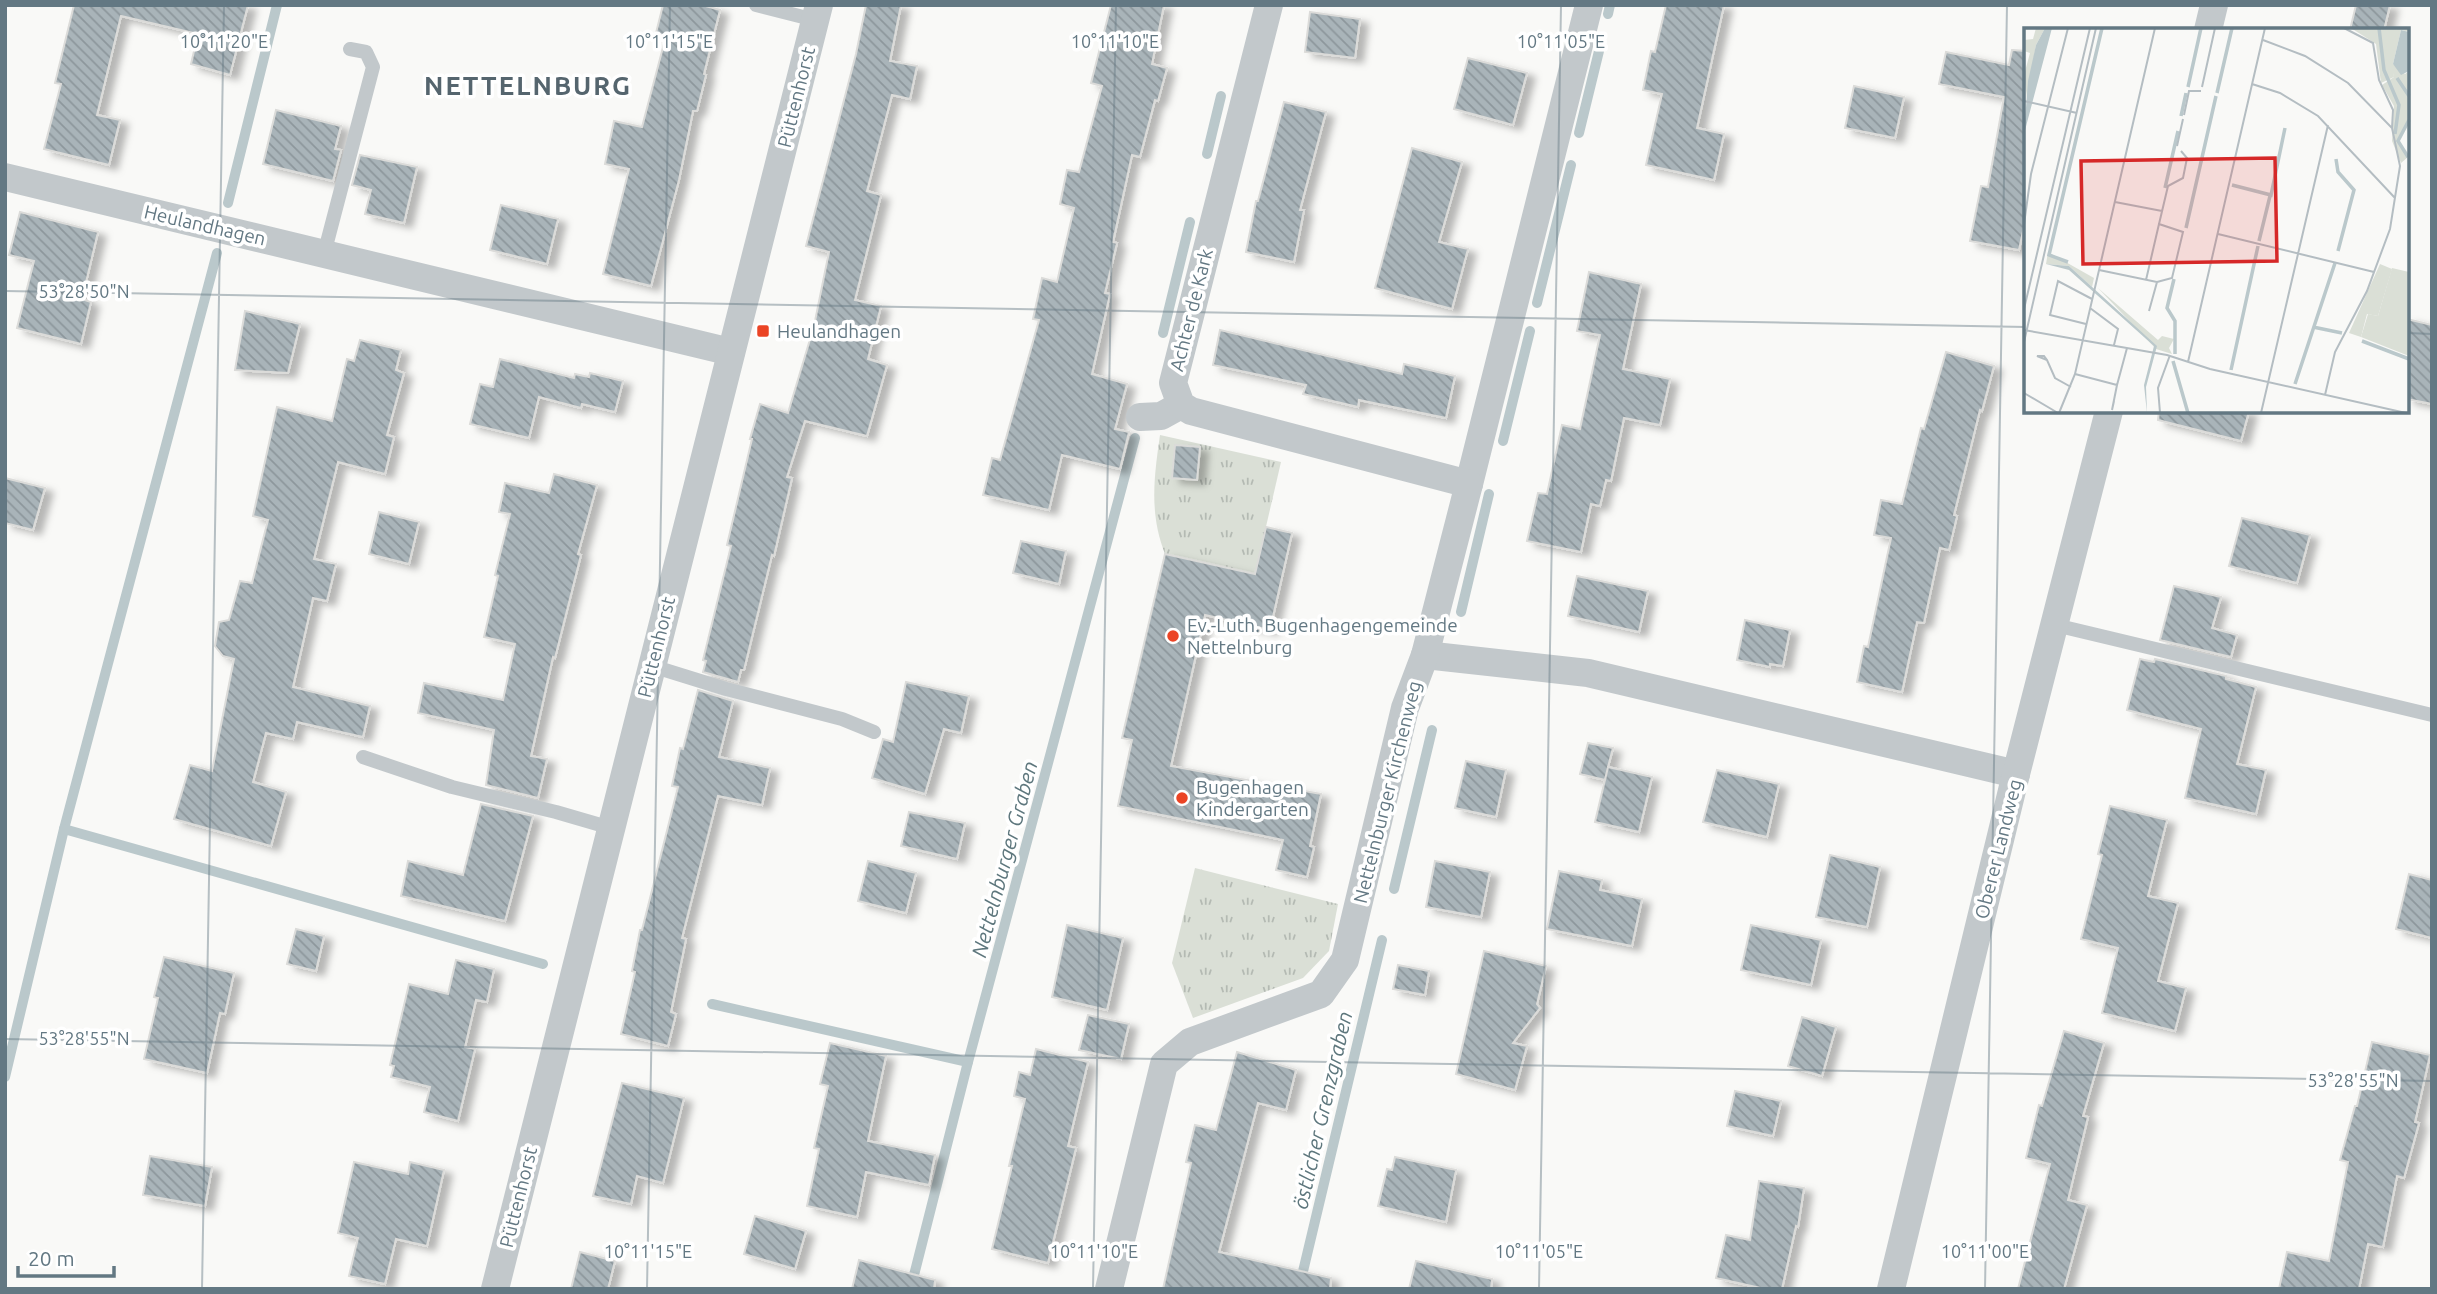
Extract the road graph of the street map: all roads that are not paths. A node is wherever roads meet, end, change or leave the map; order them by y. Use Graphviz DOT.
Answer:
graph roads {
  1 [pos="756,5"];
  2 [pos="1269,5"];
  3 [pos="1589,5"];
  4 [pos="2214,5"];
  5 [pos="817,13"];
  6 [pos="2208,28"];
  7 [pos="350,49"];
  8 [pos="5,177"];
  9 [pos="324,254"];
  10 [pos="731,352"];
  11 [pos="1181,405"];
  12 [pos="2108,413"];
  13 [pos="1140,417"];
  14 [pos="1469,484"];
  15 [pos="2055,625"];
  16 [pos="1425,655"];
  17 [pos="652,666"];
  18 [pos="2432,715"];
  19 [pos="874,732"];
  20 [pos="363,757"];
  21 [pos="2016,774"];
  22 [pos="611,828"];
  23 [pos="495,1289"];
  24 [pos="1109,1289"];
  25 [pos="1891,1289"];
  1 -- 5 [label="lane"];
  2 -- 11 [label="street, Achter de Kark"];
  3 -- 14 [label="street"];
  4 -- 6 [label="street"];
  5 -- 10 [label="street, Püttenhorst"];
  7 -- 9 [label="lane"];
  8 -- 9 [label="street, Heulandhagen"];
  9 -- 10 [label="street, Heulandhagen"];
  10 -- 17 [label="street, Püttenhorst"];
  11 -- 13 [label="street"];
  11 -- 14 [label="street"];
  12 -- 15 [label="street, Oberer Landweg"];
  14 -- 16 [label="street"];
  15 -- 18 [label="lane"];
  15 -- 21 [label="street, Oberer Landweg"];
  16 -- 21 [label="street, Nettelnburger Kirchenweg"];
  16 -- 24 [label="street, Nettelnburger Kirchenweg"];
  17 -- 19 [label="lane"];
  17 -- 22 [label="street, Püttenhorst"];
  20 -- 22 [label="lane"];
  21 -- 25 [label="street, Oberer Landweg"];
  22 -- 23 [label="street, Püttenhorst"];
}
